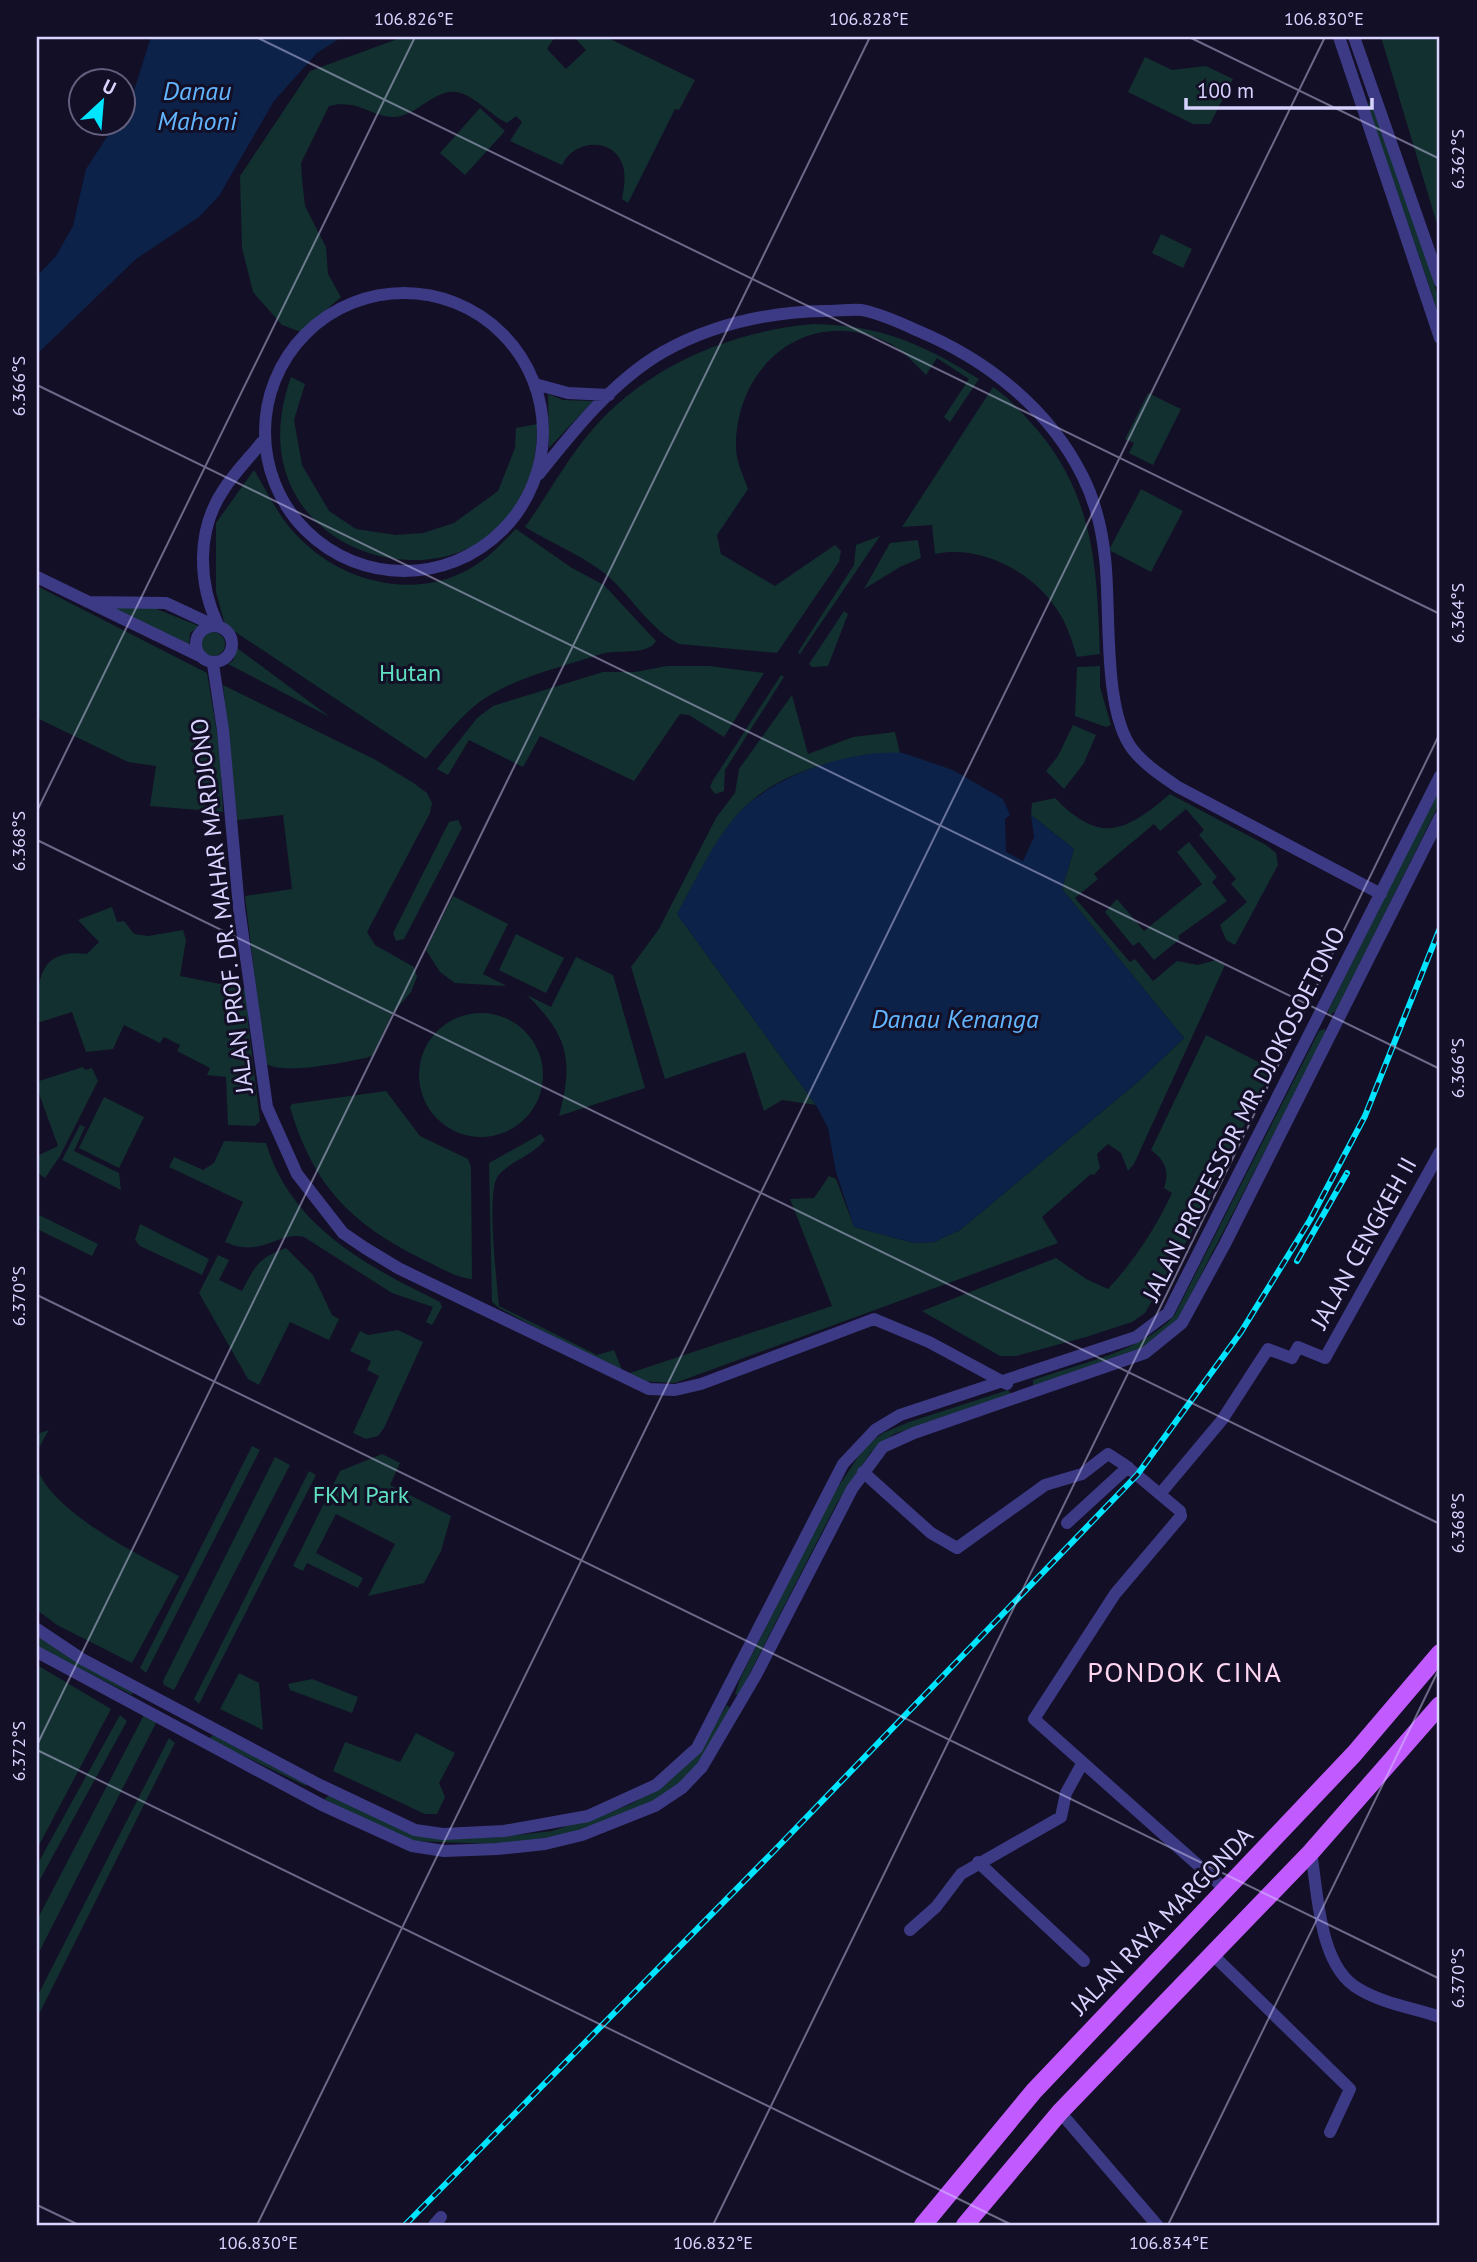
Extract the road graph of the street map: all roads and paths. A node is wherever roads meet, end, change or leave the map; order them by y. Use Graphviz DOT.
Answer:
graph roads {
  1 [pos="1339,37"];
  2 [pos="1354,37"];
  3 [pos="1372,86"];
  4 [pos="1357,92"];
  5 [pos="1440,282"];
  6 [pos="1440,338"];
  7 [pos="535,384"];
  8 [pos="609,395"];
  9 [pos="262,442"];
  10 [pos="539,474"];
  11 [pos="37,577"];
  12 [pos="88,602"];
  13 [pos="215,625"];
  14 [pos="207,661"];
  15 [pos="1440,776"];
  16 [pos="1440,817"];
  17 [pos="1381,894"];
  18 [pos="1319,1017"];
  19 [pos="1333,1026"];
  20 [pos="1440,1152"];
  21 [pos="1005,1383"];
  22 [pos="1025,1396"];
  23 [pos="1128,1467"];
  24 [pos="863,1472"];
  25 [pos="1160,1494"];
  26 [pos="1067,1524"];
  27 [pos="37,1629"];
  28 [pos="37,1652"];
  29 [pos="1440,1653"];
  30 [pos="726,1696"];
  31 [pos="740,1703"];
  32 [pos="1440,1706"];
  33 [pos="1082,1764"];
  34 [pos="1311,1852"];
  35 [pos="978,1862"];
  36 [pos="1226,1890"];
  37 [pos="910,1930"];
  38 [pos="1212,1954"];
  39 [pos="1083,1961"];
  40 [pos="1440,2017"];
  41 [pos="1060,2112"];
  42 [pos="1330,2132"];
  43 [pos="923,2225"];
  44 [pos="965,2225"];
  45 [pos="1157,2225"];
  1 -- 4 [label="street"];
  2 -- 3 [label="street"];
  3 -- 4 [label="street"];
  3 -- 5 [label="street"];
  4 -- 6 [label="street"];
  7 -- 8 [label="street"];
  7 -- 9 [label="street"];
  7 -- 10 [label="street"];
  8 -- 10 [label="street"];
  8 -- 17 [label="street"];
  9 -- 10 [label="street"];
  9 -- 13 [label="street"];
  11 -- 12 [label="street"];
  12 -- 13 [label="street"];
  12 -- 14 [label="street"];
  13 -- 14 [label="street"];
  13 -- 14 [label="street"];
  14 -- 21 [label="street, JALAN PROF. DR. MAHAR MARDJONO"];
  15 -- 17 [label="street, JALAN PROFESSOR MR. DJOKOSOETONO"];
  16 -- 19 [label="street, JALAN PROFESSOR MR. DJOKOSOETONO"];
  17 -- 18 [label="street, JALAN PROFESSOR MR. DJOKOSOETONO"];
  18 -- 19 [label="street"];
  18 -- 21 [label="street, JALAN PROFESSOR MR. DJOKOSOETONO"];
  19 -- 22 [label="street, JALAN PROFESSOR MR. DJOKOSOETONO"];
  20 -- 25 [label="street, JALAN CENGKEH II"];
  21 -- 22 [label="street, JALAN PROF. DR. MAHAR MARDJONO"];
  21 -- 30 [label="street, JALAN PROFESSOR MR. DJOKOSOETONO"];
  22 -- 24 [label="street, JALAN PROFESSOR MR. DJOKOSOETONO"];
  23 -- 24 [label="street"];
  23 -- 25 [label="street"];
  23 -- 26 [label="street"];
  24 -- 31 [label="street, JALAN PROFESSOR MR. DJOKOSOETONO"];
  25 -- 33 [label="street"];
  27 -- 30 [label="street, JALAN PROFESSOR MR. DJOKOSOETONO"];
  28 -- 31 [label="street, JALAN PROFESSOR MR. DJOKOSOETONO"];
  29 -- 36 [label="main road, JALAN RAYA MARGONDA"];
  30 -- 31 [label="street"];
  32 -- 34 [label="main road"];
  33 -- 35 [label="street"];
  33 -- 36 [label="street"];
  34 -- 38 [label="main road"];
  34 -- 40 [label="street"];
  35 -- 37 [label="street"];
  35 -- 39 [label="street"];
  36 -- 43 [label="main road, JALAN RAYA MARGONDA"];
  38 -- 41 [label="main road"];
  38 -- 42 [label="street"];
  41 -- 44 [label="main road"];
  41 -- 45 [label="street"];
}
